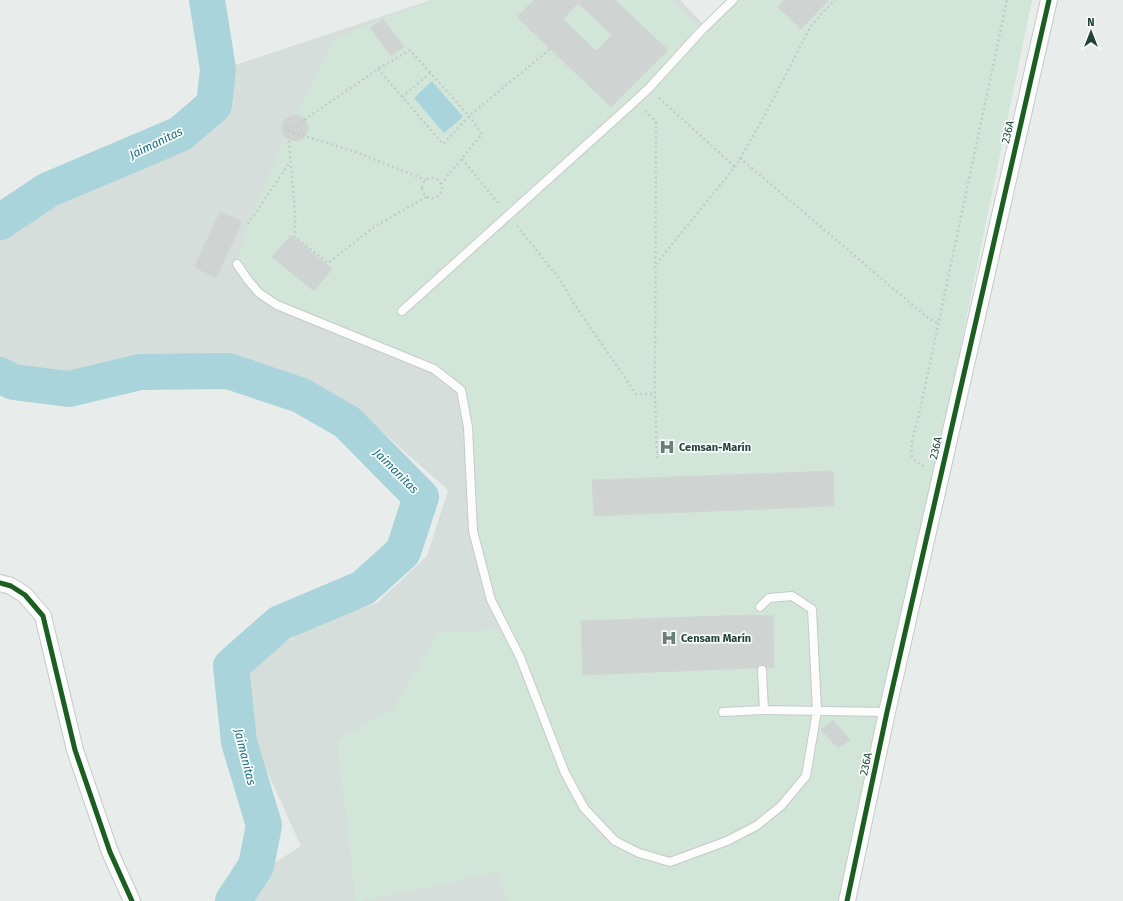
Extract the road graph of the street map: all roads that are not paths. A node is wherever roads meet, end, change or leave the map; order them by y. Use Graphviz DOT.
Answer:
graph roads {
  1 [pos="733,0"];
  2 [pos="1048,0"];
  3 [pos="237,264"];
  4 [pos="402,311"];
  5 [pos="0,584"];
  6 [pos="760,607"];
  7 [pos="762,670"];
  8 [pos="764,710"];
  9 [pos="817,711"];
  10 [pos="723,712"];
  11 [pos="887,712"];
  12 [pos="132,901"];
  13 [pos="847,901"];
  1 -- 4 [label="lane"];
  2 -- 11 [label="street, 236A"];
  3 -- 9 [label="lane"];
  5 -- 12 [label="street"];
  6 -- 9 [label="lane"];
  7 -- 8 [label="lane"];
  8 -- 9 [label="lane"];
  8 -- 10 [label="lane"];
  9 -- 11 [label="lane"];
  11 -- 13 [label="street, 236A"];
}
